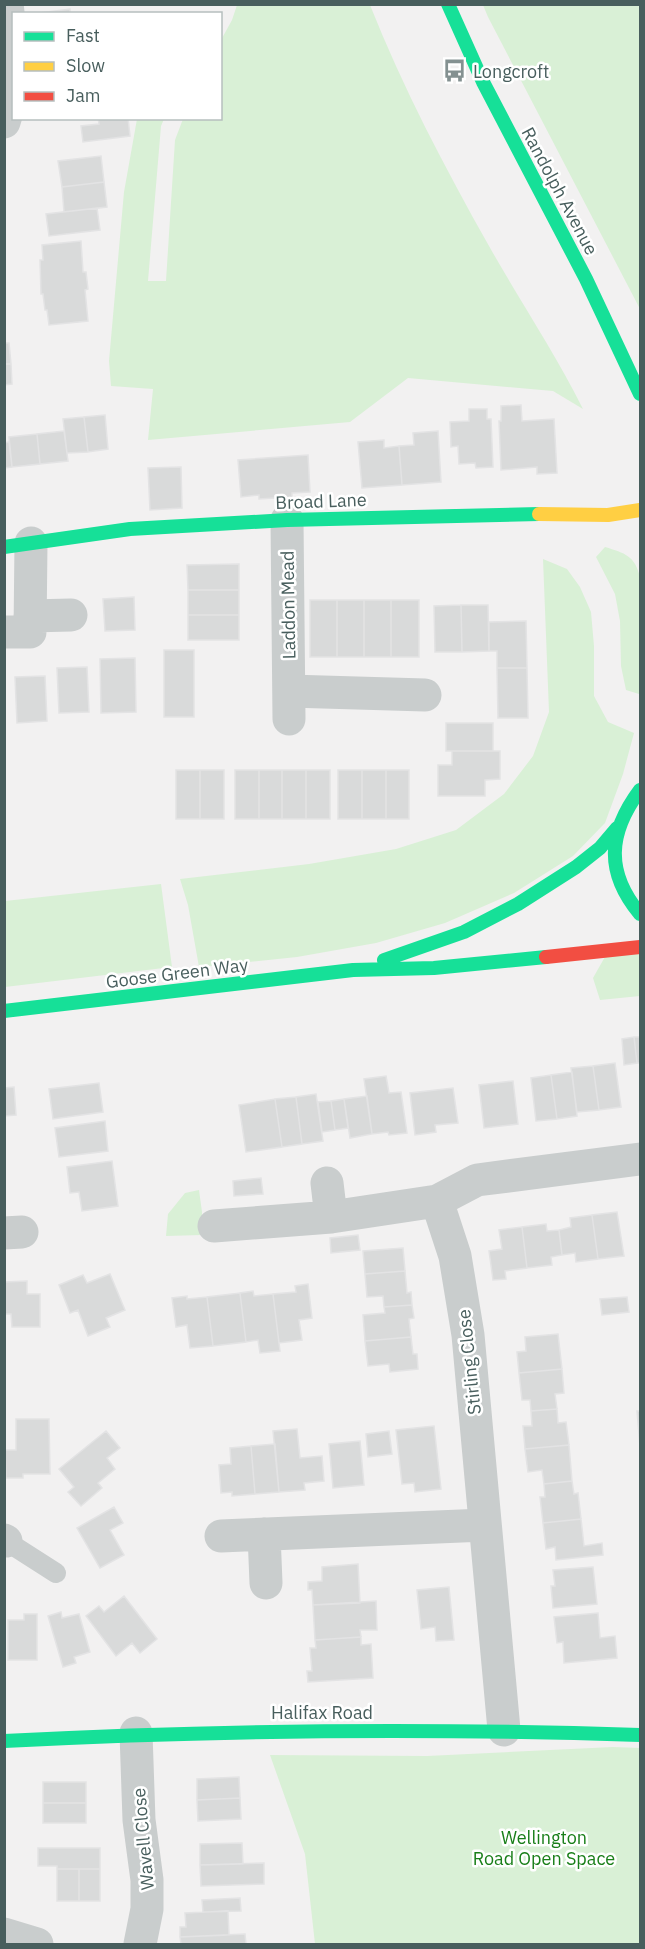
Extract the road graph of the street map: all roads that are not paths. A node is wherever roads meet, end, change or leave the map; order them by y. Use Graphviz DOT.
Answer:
graph roads {
  1 [pos="7,4"];
  2 [pos="448,4"];
  3 [pos="12,45"];
  4 [pos="12,82"];
  5 [pos="4,122"];
  6 [pos="640,394"];
  7 [pos="640,510"];
  8 [pos="287,520"];
  9 [pos="18,545"];
  10 [pos="72,615"];
  11 [pos="17,624"];
  12 [pos="424,695"];
  13 [pos="640,790"];
  14 [pos="617,828"];
  15 [pos="640,914"];
  16 [pos="640,947"];
  17 [pos="353,970"];
  18 [pos="4,1011"];
  19 [pos="640,1159"];
  20 [pos="327,1183"];
  21 [pos="437,1202"];
  22 [pos="331,1217"];
  23 [pos="214,1226"];
  24 [pos="485,1525"];
  25 [pos="264,1534"];
  26 [pos="221,1536"];
  27 [pos="5,1540"];
  28 [pos="56,1573"];
  29 [pos="266,1583"];
  30 [pos="504,1730"];
  31 [pos="136,1733"];
  32 [pos="640,1735"];
  33 [pos="4,1741"];
  34 [pos="4,1934"];
  35 [pos="37,1944"];
  36 [pos="140,1944"];
  1 -- 3 [label="street"];
  2 -- 6 [label="street, Randolph Avenue"];
  4 -- 5 [label="street"];
  7 -- 8 [label="street, Broad Lane"];
  8 -- 9 [label="street, Broad Lane"];
  8 -- 12 [label="street, Laddon Mead"];
  9 -- 11 [label="street"];
  10 -- 11 [label="street"];
  13 -- 14 [label="street"];
  14 -- 15 [label="street"];
  14 -- 17 [label="street, Goose Green Way"];
  16 -- 17 [label="street, Goose Green Way"];
  17 -- 18 [label="street, Goose Green Way"];
  19 -- 21 [label="street"];
  20 -- 22 [label="street"];
  21 -- 22 [label="street"];
  21 -- 24 [label="street, Stirling Close"];
  22 -- 23 [label="street"];
  24 -- 25 [label="street"];
  24 -- 30 [label="street, Stirling Close"];
  25 -- 26 [label="street"];
  25 -- 29 [label="street"];
  27 -- 28 [label="lane"];
  30 -- 31 [label="street, Halifax Road"];
  30 -- 32 [label="street, Halifax Road"];
  31 -- 33 [label="street, Halifax Road"];
  31 -- 36 [label="street, Wavell Close"];
  34 -- 35 [label="street"];
}
